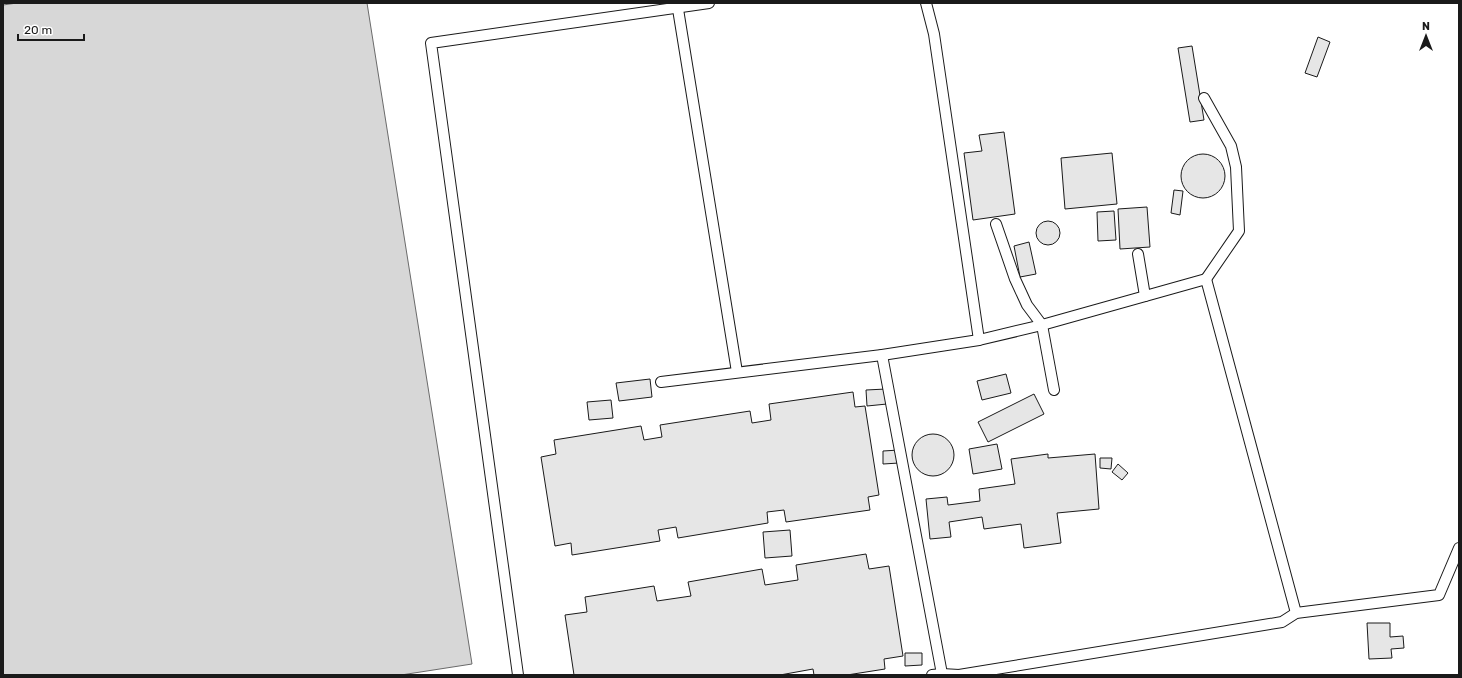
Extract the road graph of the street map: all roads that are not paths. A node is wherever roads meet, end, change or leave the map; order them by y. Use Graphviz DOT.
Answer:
graph roads {
  1 [pos="709,3"];
  2 [pos="926,3"];
  3 [pos="678,5"];
  4 [pos="1204,98"];
  5 [pos="996,224"];
  6 [pos="1138,254"];
  7 [pos="1206,278"];
  8 [pos="1145,296"];
  9 [pos="1042,325"];
  10 [pos="979,340"];
  11 [pos="882,355"];
  12 [pos="737,372"];
  13 [pos="661,382"];
  14 [pos="1054,390"];
  15 [pos="1459,548"];
  16 [pos="1296,613"];
  17 [pos="937,674"];
  18 [pos="518,675"];
  1 -- 3 [label="lane"];
  2 -- 10 [label="lane"];
  3 -- 12 [label="lane"];
  3 -- 18 [label="lane"];
  4 -- 7 [label="lane"];
  5 -- 9 [label="lane"];
  6 -- 8 [label="lane"];
  7 -- 8 [label="lane"];
  7 -- 16 [label="lane"];
  8 -- 9 [label="lane"];
  9 -- 10 [label="lane"];
  9 -- 14 [label="lane"];
  10 -- 11 [label="lane"];
  11 -- 12 [label="lane"];
  11 -- 17 [label="lane"];
  12 -- 13 [label="lane"];
  15 -- 16 [label="lane"];
  16 -- 17 [label="lane"];
}
